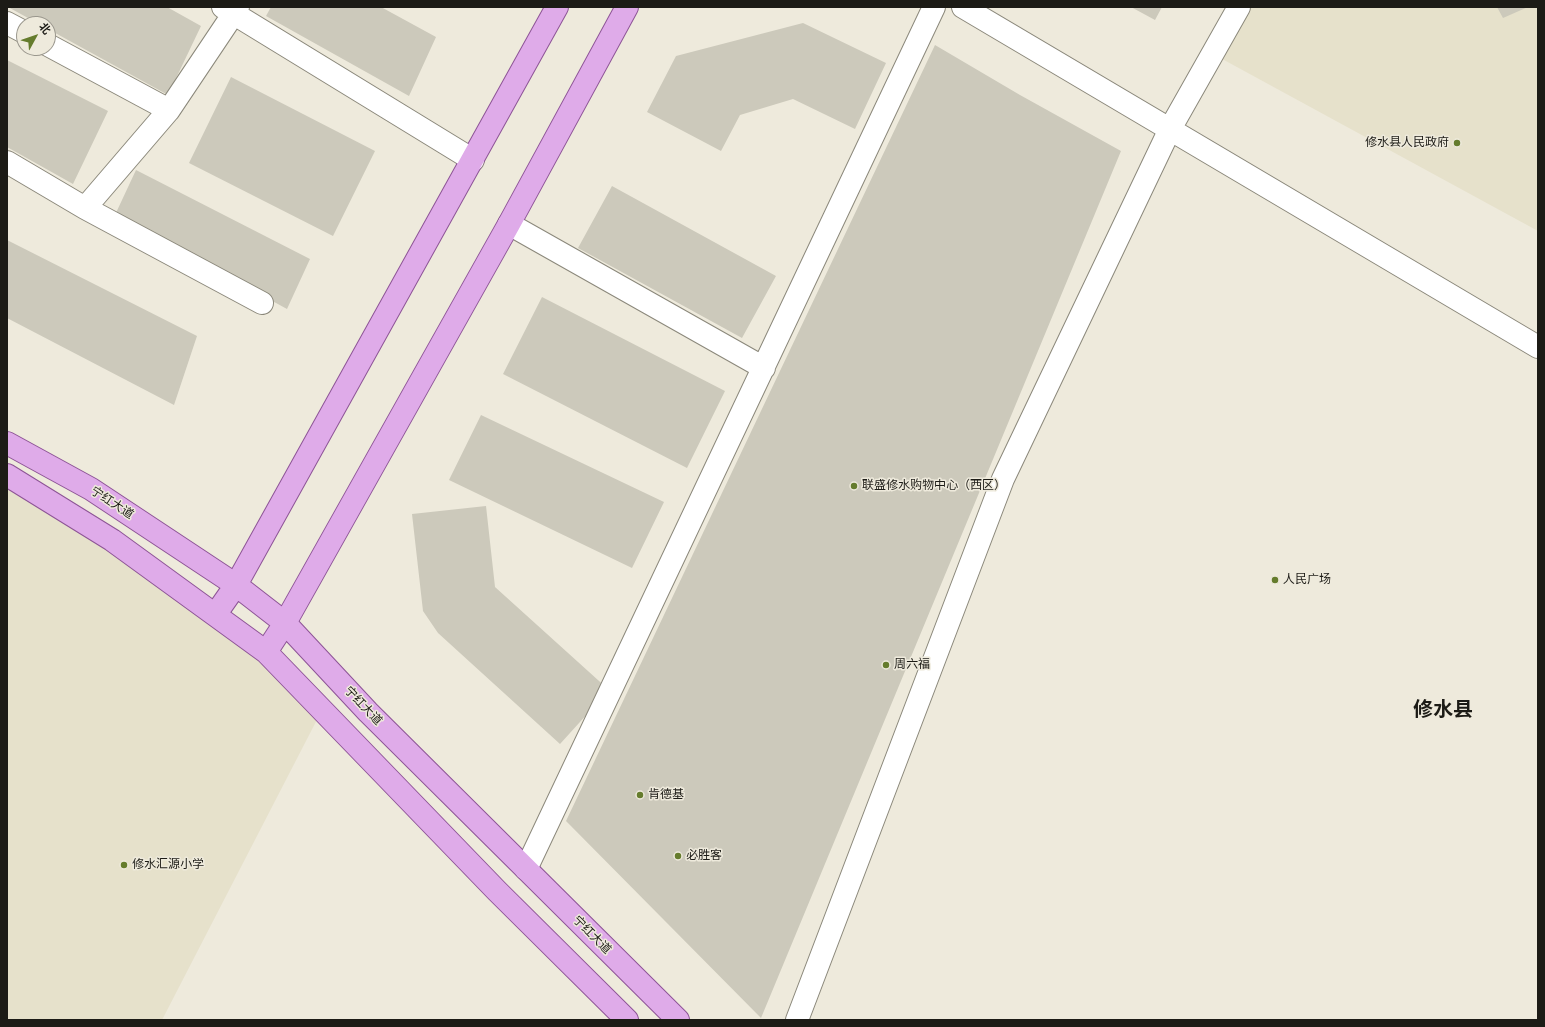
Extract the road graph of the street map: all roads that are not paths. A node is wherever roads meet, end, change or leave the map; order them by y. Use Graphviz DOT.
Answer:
graph roads {
  1 [pos="557,7"];
  2 [pos="627,7"];
  3 [pos="934,7"];
  4 [pos="963,7"];
  5 [pos="1239,7"];
  6 [pos="232,9"];
  7 [pos="7,23"];
  8 [pos="16,28"];
  9 [pos="56,49"];
  10 [pos="168,110"];
  11 [pos="1170,129"];
  12 [pos="473,160"];
  13 [pos="7,162"];
  14 [pos="85,208"];
  15 [pos="509,224"];
  16 [pos="262,303"];
  17 [pos="1538,347"];
  18 [pos="764,368"];
  19 [pos="7,443"];
  20 [pos="7,475"];
  21 [pos="236,585"];
  22 [pos="215,615"];
  23 [pos="285,623"];
  24 [pos="266,652"];
  25 [pos="526,869"];
  26 [pos="626,1020"];
  27 [pos="678,1020"];
  28 [pos="796,1020"];
  1 -- 12 [label="main road"];
  2 -- 15 [label="main road"];
  3 -- 18 [label="street"];
  4 -- 11 [label="street"];
  5 -- 11 [label="street"];
  6 -- 10 [label="street"];
  6 -- 12 [label="street"];
  7 -- 8 [label="street"];
  9 -- 10 [label="street"];
  10 -- 14 [label="street"];
  11 -- 17 [label="street"];
  11 -- 28 [label="street"];
  12 -- 21 [label="main road"];
  13 -- 14 [label="street"];
  14 -- 16 [label="street"];
  15 -- 18 [label="street"];
  15 -- 23 [label="main road"];
  18 -- 25 [label="street"];
  19 -- 21 [label="main road, 宁红大道"];
  20 -- 22 [label="main road"];
  21 -- 22 [label="main road"];
  21 -- 23 [label="main road, 宁红大道"];
  22 -- 24 [label="main road"];
  23 -- 24 [label="main road"];
  23 -- 25 [label="main road, 宁红大道"];
  24 -- 26 [label="main road"];
  25 -- 27 [label="main road, 宁红大道"];
}
